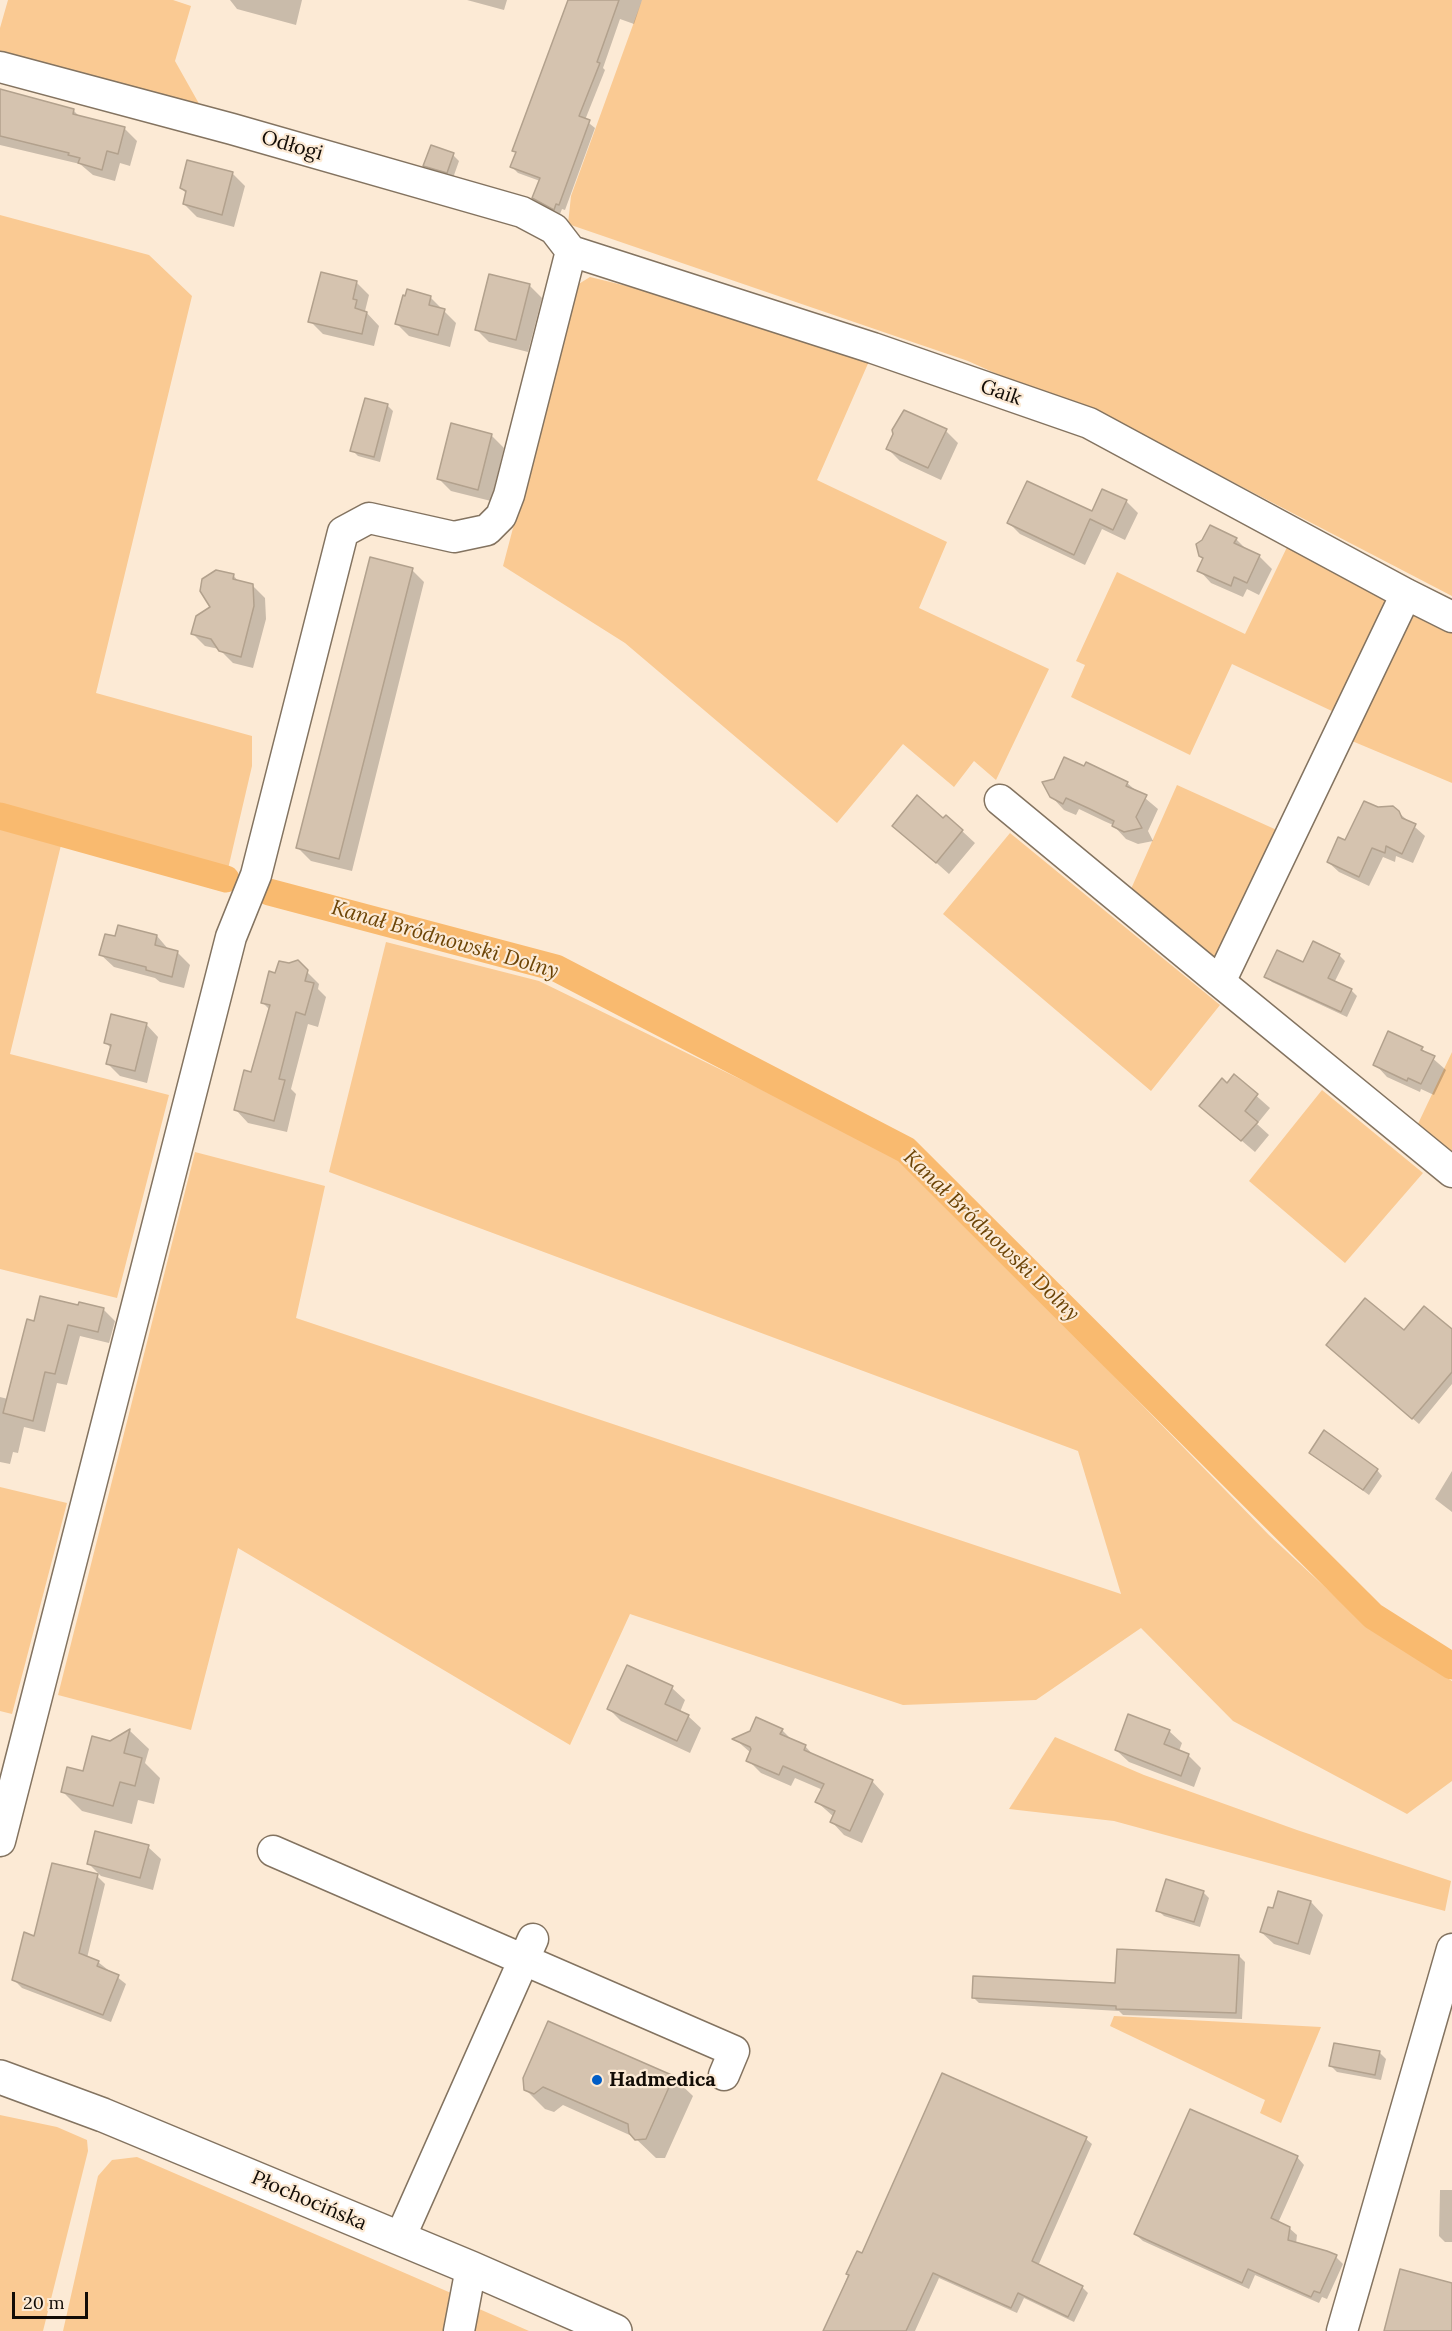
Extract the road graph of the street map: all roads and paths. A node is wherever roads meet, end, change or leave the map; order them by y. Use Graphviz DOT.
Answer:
graph roads {
  1 [pos="0,67"];
  2 [pos="571,251"];
  3 [pos="1406,594"];
  4 [pos="1452,617"];
  5 [pos="1000,800"];
  6 [pos="1220,982"];
  7 [pos="1452,1172"];
  8 [pos="0,1841"];
  9 [pos="273,1851"];
  10 [pos="528,1949"];
  11 [pos="1452,1949"];
  12 [pos="724,2075"];
  13 [pos="0,2077"];
  14 [pos="400,2238"];
  15 [pos="471,2268"];
  16 [pos="459,2331"];
  17 [pos="615,2331"];
  18 [pos="1342,2331"];
  1 -- 2 [label="street, Odłogi"];
  2 -- 3 [label="street, Gaik"];
  2 -- 8 [label="street"];
  3 -- 4 [label="street, Gaik"];
  3 -- 6 [label="street"];
  5 -- 6 [label="street"];
  6 -- 7 [label="street"];
  9 -- 10 [label="street"];
  10 -- 12 [label="street"];
  10 -- 14 [label="street"];
  11 -- 18 [label="street"];
  13 -- 14 [label="main road, Płochocińska"];
  14 -- 15 [label="main road, Płochocińska"];
  15 -- 16 [label="street"];
  15 -- 17 [label="main road, Płochocińska"];
}
